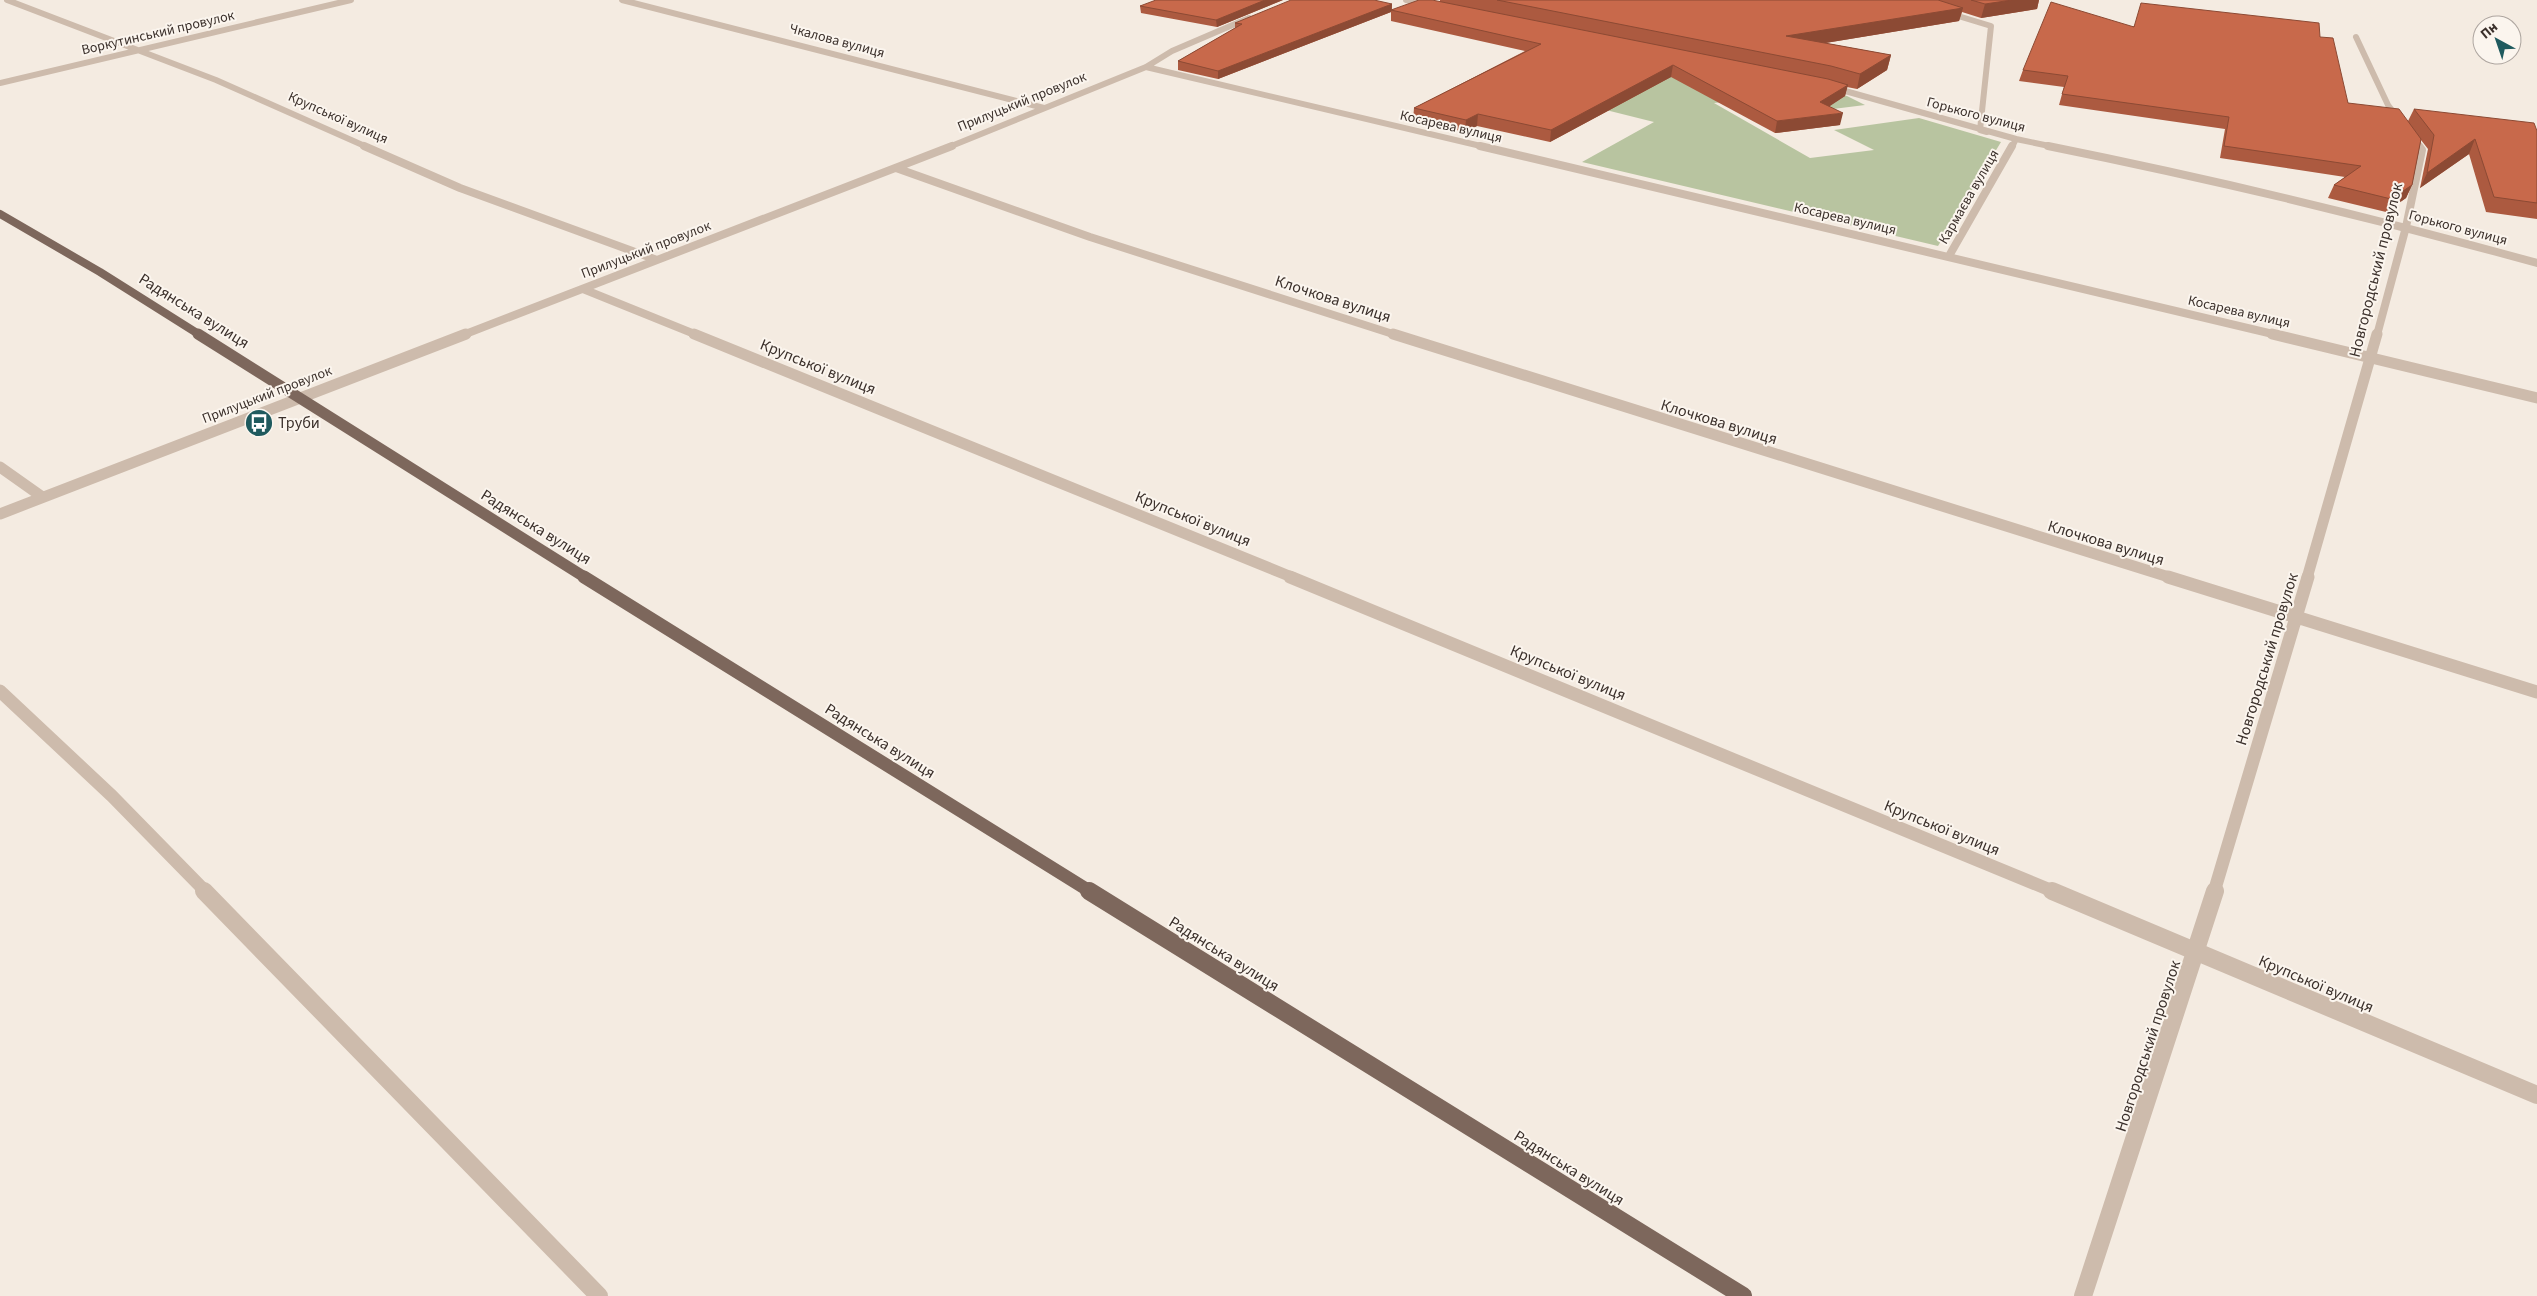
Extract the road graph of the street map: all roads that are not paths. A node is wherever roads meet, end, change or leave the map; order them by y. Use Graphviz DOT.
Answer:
graph roads {
  1 [pos="7,0"];
  2 [pos="351,0"];
  3 [pos="622,0"];
  4 [pos="1406,0"];
  5 [pos="1435,6"];
  6 [pos="1937,9"];
  7 [pos="1254,16"];
  8 [pos="2356,37"];
  9 [pos="136,51"];
  10 [pos="1146,67"];
  11 [pos="0,83"];
  12 [pos="1827,86"];
  13 [pos="1044,108"];
  14 [pos="1980,130"];
  15 [pos="2016,139"];
  16 [pos="896,168"];
  17 [pos="0,214"];
  18 [pos="2406,227"];
  19 [pos="1949,256"];
  20 [pos="657,260"];
  21 [pos="2537,263"];
  22 [pos="583,289"];
  23 [pos="2371,357"];
  24 [pos="299,398"];
  25 [pos="2537,398"];
  26 [pos="0,467"];
  27 [pos="41,496"];
  28 [pos="0,514"];
  29 [pos="2296,618"];
  30 [pos="0,691"];
  31 [pos="2537,692"];
  32 [pos="2197,950"];
  33 [pos="2537,1095"];
  34 [pos="599,1296"];
  35 [pos="1743,1296"];
  36 [pos="2083,1296"];
  1 -- 9 [label="street, Крупської вулиця"];
  2 -- 9 [label="street, Воркутинський провулок"];
  3 -- 13 [label="street, Чкалова вулиця"];
  4 -- 5 [label="street"];
  6 -- 14 [label="street, Кармаєва вулиця"];
  7 -- 10 [label="street, Прилуцький провулок"];
  8 -- 18 [label="street, Новгородський провулок"];
  9 -- 11 [label="street, Воркутинський провулок"];
  9 -- 20 [label="street, Крупської вулиця"];
  10 -- 13 [label="street, Прилуцький провулок"];
  10 -- 19 [label="street, Косарева вулиця"];
  12 -- 14 [label="street, Горького вулиця"];
  13 -- 16 [label="street, Прилуцький провулок"];
  14 -- 15 [label="street, Горького вулиця"];
  15 -- 18 [label="street, Горького вулиця"];
  15 -- 19 [label="street, Кармаєва вулиця"];
  16 -- 20 [label="street, Прилуцький провулок"];
  16 -- 29 [label="street, Клочкова вулиця"];
  17 -- 24 [label="main road, Радянська вулиця"];
  18 -- 21 [label="street, Горького вулиця"];
  18 -- 23 [label="street, Новгородський провулок"];
  19 -- 23 [label="street, Косарева вулиця"];
  20 -- 22 [label="street, Прилуцький провулок"];
  22 -- 24 [label="street, Прилуцький провулок"];
  22 -- 32 [label="street, Крупської вулиця"];
  23 -- 25 [label="street, Косарева вулиця"];
  23 -- 29 [label="street, Новгородський провулок"];
  24 -- 27 [label="street, Прилуцький провулок"];
  24 -- 35 [label="main road, Радянська вулиця"];
  26 -- 27 [label="street"];
  27 -- 28 [label="street, Прилуцький провулок"];
  29 -- 31 [label="street, Клочкова вулиця"];
  29 -- 32 [label="street, Новгородський провулок"];
  30 -- 34 [label="street"];
  32 -- 33 [label="street, Крупської вулиця"];
  32 -- 36 [label="street, Новгородський провулок"];
}
